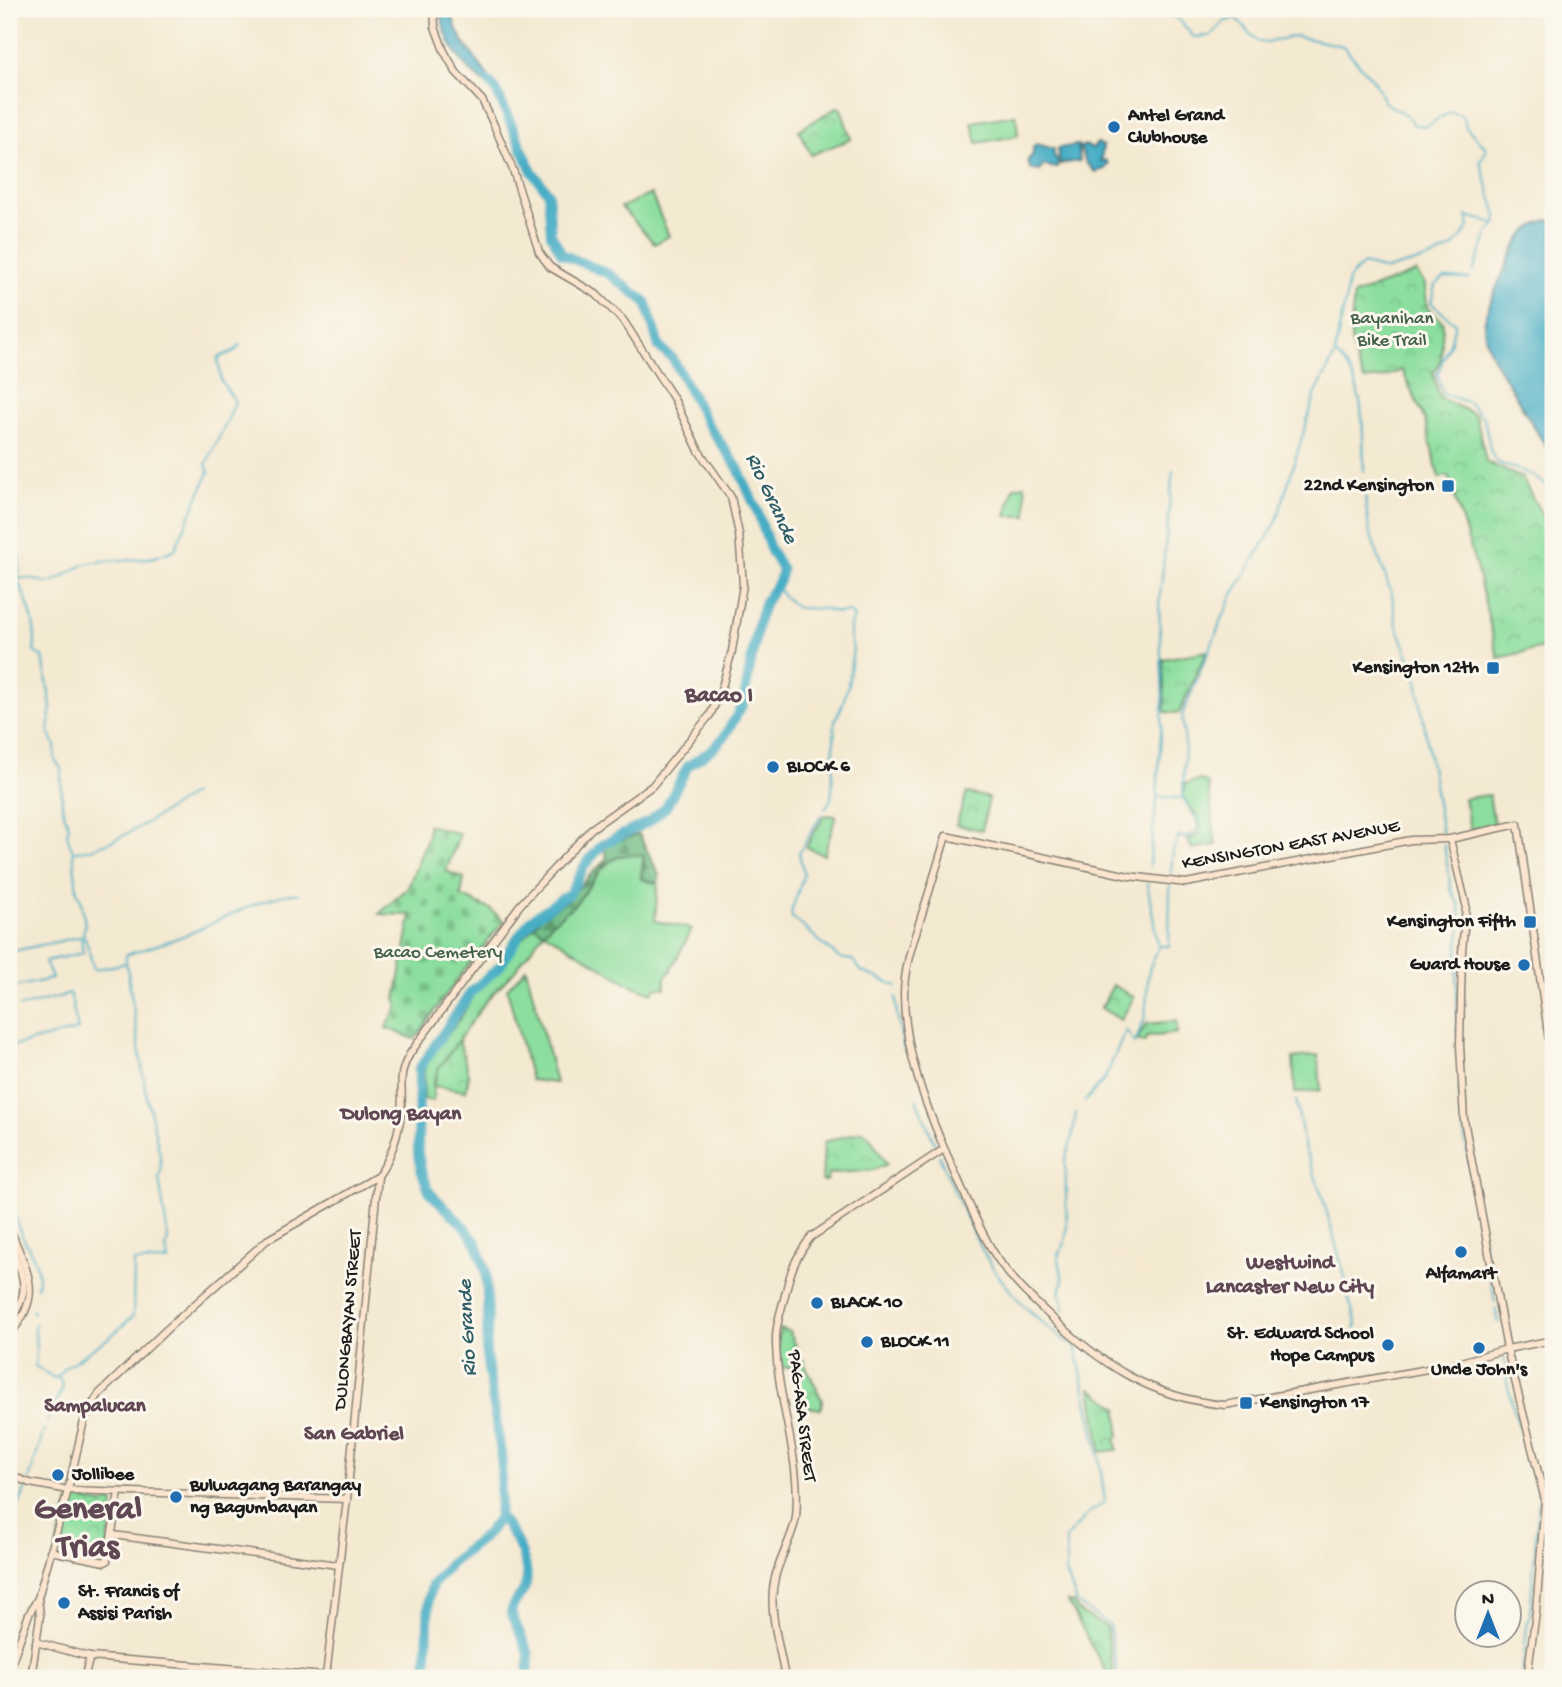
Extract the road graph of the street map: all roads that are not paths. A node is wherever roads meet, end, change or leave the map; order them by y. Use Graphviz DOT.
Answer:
graph roads {
  1 [pos="434,9"];
  2 [pos="1445,839"];
  3 [pos="1553,1068"];
  4 [pos="944,1149"];
  5 [pos="378,1176"];
  6 [pos="9,1226"];
  7 [pos="9,1242"];
  8 [pos="9,1321"];
  9 [pos="9,1335"];
  10 [pos="1553,1340"];
  11 [pos="1507,1349"];
  12 [pos="9,1475"];
  13 [pos="68,1490"];
  14 [pos="119,1492"];
  15 [pos="348,1499"];
  16 [pos="113,1535"];
  17 [pos="50,1550"];
  18 [pos="338,1564"];
  19 [pos="38,1598"];
  20 [pos="36,1642"];
  21 [pos="90,1657"];
  22 [pos="9,1670"];
  23 [pos="30,1678"];
  24 [pos="84,1678"];
  25 [pos="785,1678"];
  26 [pos="1527,1678"];
  1 -- 5 [label="street, DULONGBAYAN STREET"];
  2 -- 3 [label="street, KENSINGTON EAST AVENUE"];
  2 -- 4 [label="street, KENSINGTON EAST AVENUE"];
  2 -- 11 [label="street"];
  4 -- 11 [label="street"];
  4 -- 25 [label="street, PAG-ASA STREET"];
  5 -- 13 [label="street"];
  5 -- 15 [label="street, DULONGBAYAN STREET"];
  6 -- 9 [label="street"];
  7 -- 8 [label="street"];
  10 -- 11 [label="street"];
  11 -- 26 [label="street"];
  12 -- 13 [label="street"];
  13 -- 14 [label="street"];
  13 -- 17 [label="street"];
  14 -- 15 [label="street"];
  14 -- 16 [label="street"];
  15 -- 18 [label="street, DULONGBAYAN STREET"];
  16 -- 17 [label="street"];
  16 -- 18 [label="street"];
  17 -- 19 [label="street"];
  18 -- 21 [label="street, DULONGBAYAN STREET"];
  19 -- 20 [label="street"];
  19 -- 22 [label="street"];
  20 -- 21 [label="street"];
  20 -- 23 [label="street"];
  21 -- 24 [label="street"];
}
